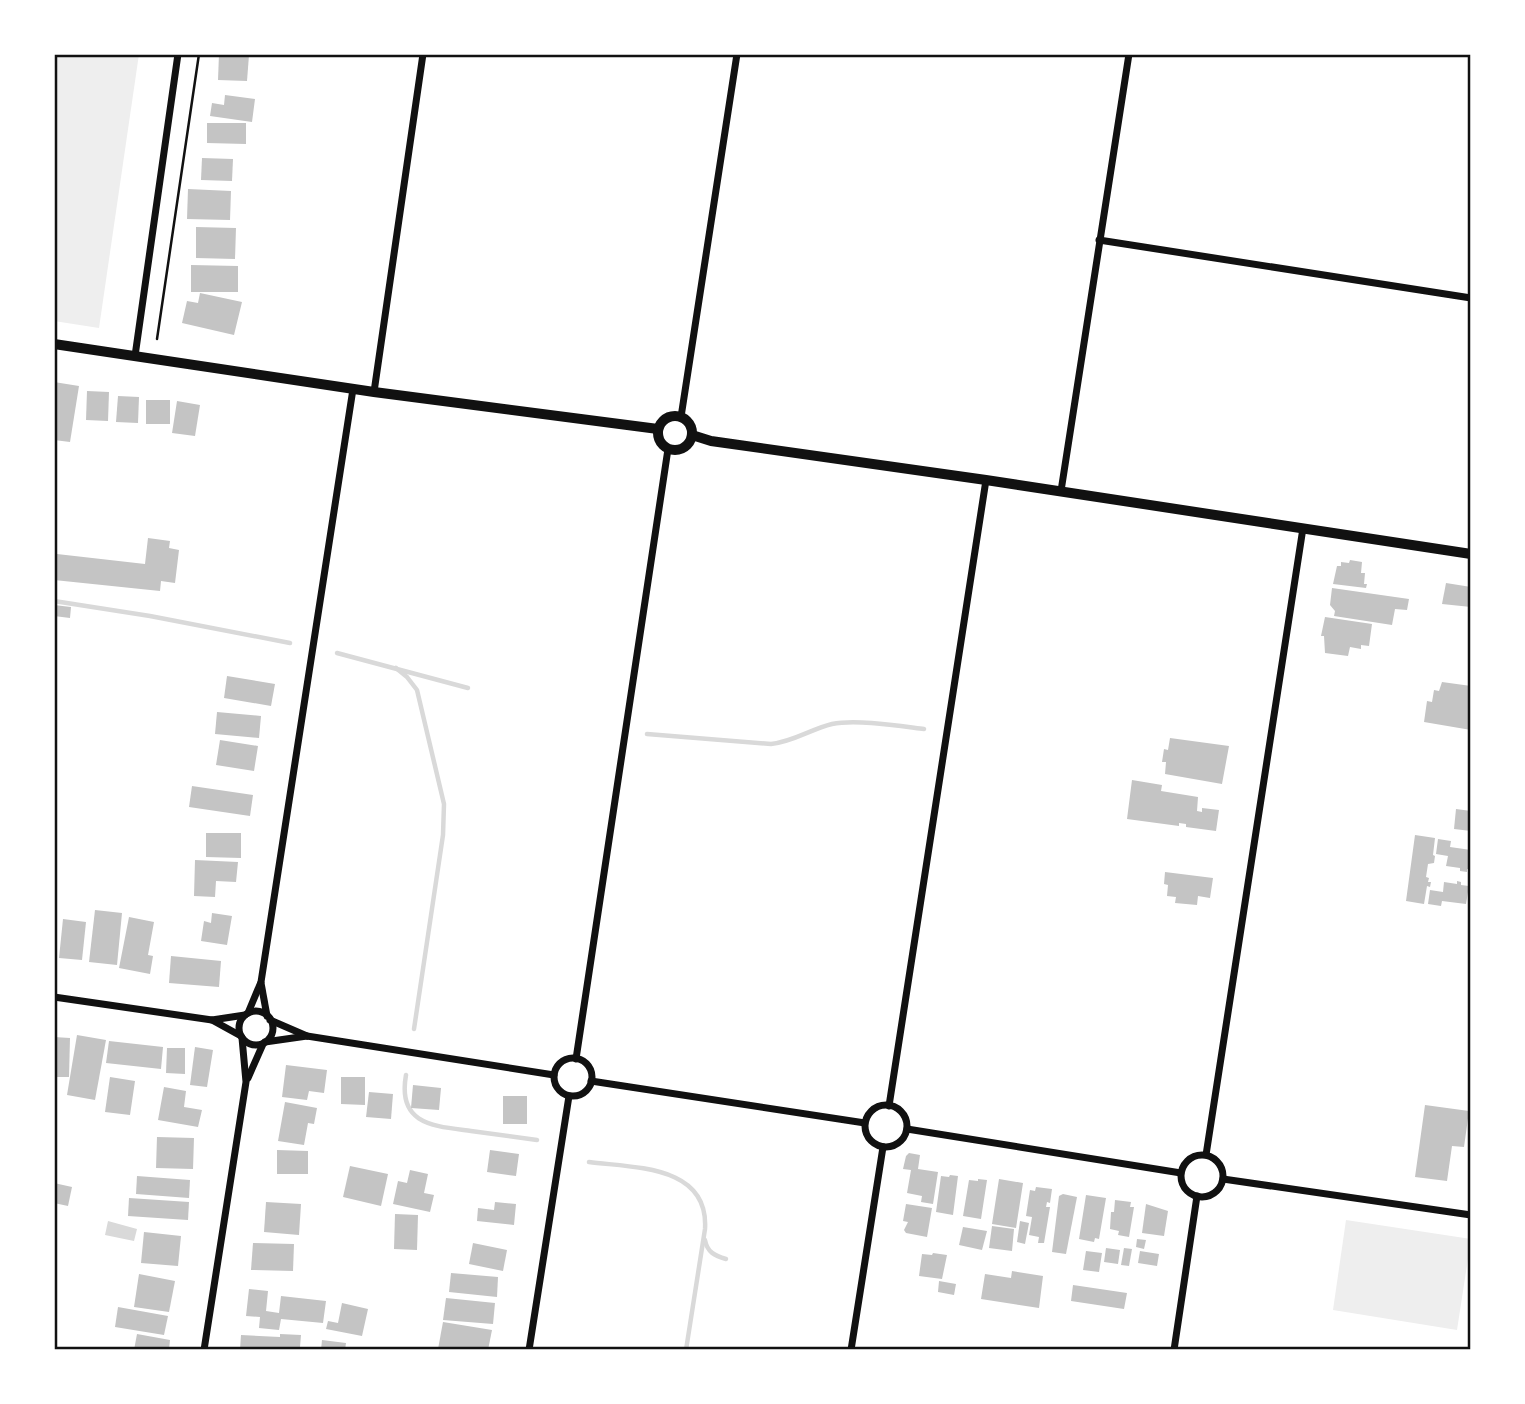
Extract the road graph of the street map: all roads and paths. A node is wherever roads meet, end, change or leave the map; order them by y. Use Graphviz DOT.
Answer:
graph roads {
  1 [pos="178,54"];
  2 [pos="199,54"];
  3 [pos="423,54"];
  4 [pos="737,54"];
  5 [pos="1129,54"];
  6 [pos="1099,240"];
  7 [pos="1471,298"];
  8 [pos="157,339"];
  9 [pos="54,344"];
  10 [pos="135,356"];
  11 [pos="353,388"];
  12 [pos="374,392"];
  13 [pos="681,417"];
  14 [pos="658,429"];
  15 [pos="692,435"];
  16 [pos="668,449"];
  17 [pos="986,480"];
  18 [pos="1061,491"];
  19 [pos="1303,528"];
  20 [pos="1471,554"];
  21 [pos="261,982"];
  22 [pos="54,997"];
  23 [pos="247,1014"];
  24 [pos="269,1018"];
  25 [pos="212,1020"];
  26 [pos="307,1036"];
  27 [pos="242,1037"];
  28 [pos="264,1043"];
  29 [pos="576,1059"];
  30 [pos="554,1075"];
  31 [pos="592,1081"];
  32 [pos="246,1082"];
  33 [pos="569,1096"];
  34 [pos="889,1106"];
  35 [pos="865,1122"];
  36 [pos="906,1129"];
  37 [pos="883,1147"];
  38 [pos="1206,1155"];
  39 [pos="1181,1173"];
  40 [pos="1223,1179"];
  41 [pos="1197,1196"];
  42 [pos="1471,1215"];
  43 [pos="204,1350"];
  44 [pos="529,1350"];
  45 [pos="851,1350"];
  46 [pos="1174,1350"];
  1 -- 10 [label="street"];
  2 -- 8 [label="path"];
  3 -- 12 [label="street"];
  4 -- 13 [label="street"];
  5 -- 6 [label="street"];
  6 -- 7 [label="street"];
  6 -- 18 [label="street"];
  9 -- 10 [label="street"];
  10 -- 11 [label="street"];
  11 -- 12 [label="street"];
  11 -- 21 [label="street"];
  12 -- 14 [label="street"];
  13 -- 14 [label="street"];
  13 -- 15 [label="street"];
  14 -- 16 [label="street"];
  15 -- 16 [label="street"];
  15 -- 17 [label="street"];
  16 -- 29 [label="street"];
  17 -- 18 [label="street"];
  17 -- 34 [label="street"];
  18 -- 19 [label="street"];
  19 -- 20 [label="street"];
  19 -- 38 [label="street"];
  21 -- 23 [label="street"];
  21 -- 24 [label="street"];
  22 -- 25 [label="street"];
  23 -- 24 [label="street"];
  23 -- 25 [label="street"];
  23 -- 27 [label="street"];
  24 -- 26 [label="street"];
  24 -- 28 [label="street"];
  25 -- 27 [label="street"];
  26 -- 28 [label="street"];
  26 -- 30 [label="street"];
  27 -- 28 [label="street"];
  27 -- 32 [label="street"];
  28 -- 32 [label="street"];
  29 -- 30 [label="street"];
  29 -- 31 [label="street"];
  30 -- 33 [label="street"];
  31 -- 33 [label="street"];
  31 -- 35 [label="street"];
  32 -- 43 [label="street"];
  33 -- 44 [label="street"];
  34 -- 35 [label="street"];
  34 -- 36 [label="street"];
  35 -- 37 [label="street"];
  36 -- 37 [label="street"];
  36 -- 39 [label="street"];
  37 -- 45 [label="street"];
  38 -- 39 [label="street"];
  38 -- 40 [label="street"];
  39 -- 41 [label="street"];
  40 -- 41 [label="street"];
  40 -- 42 [label="street"];
  41 -- 46 [label="street"];
}
